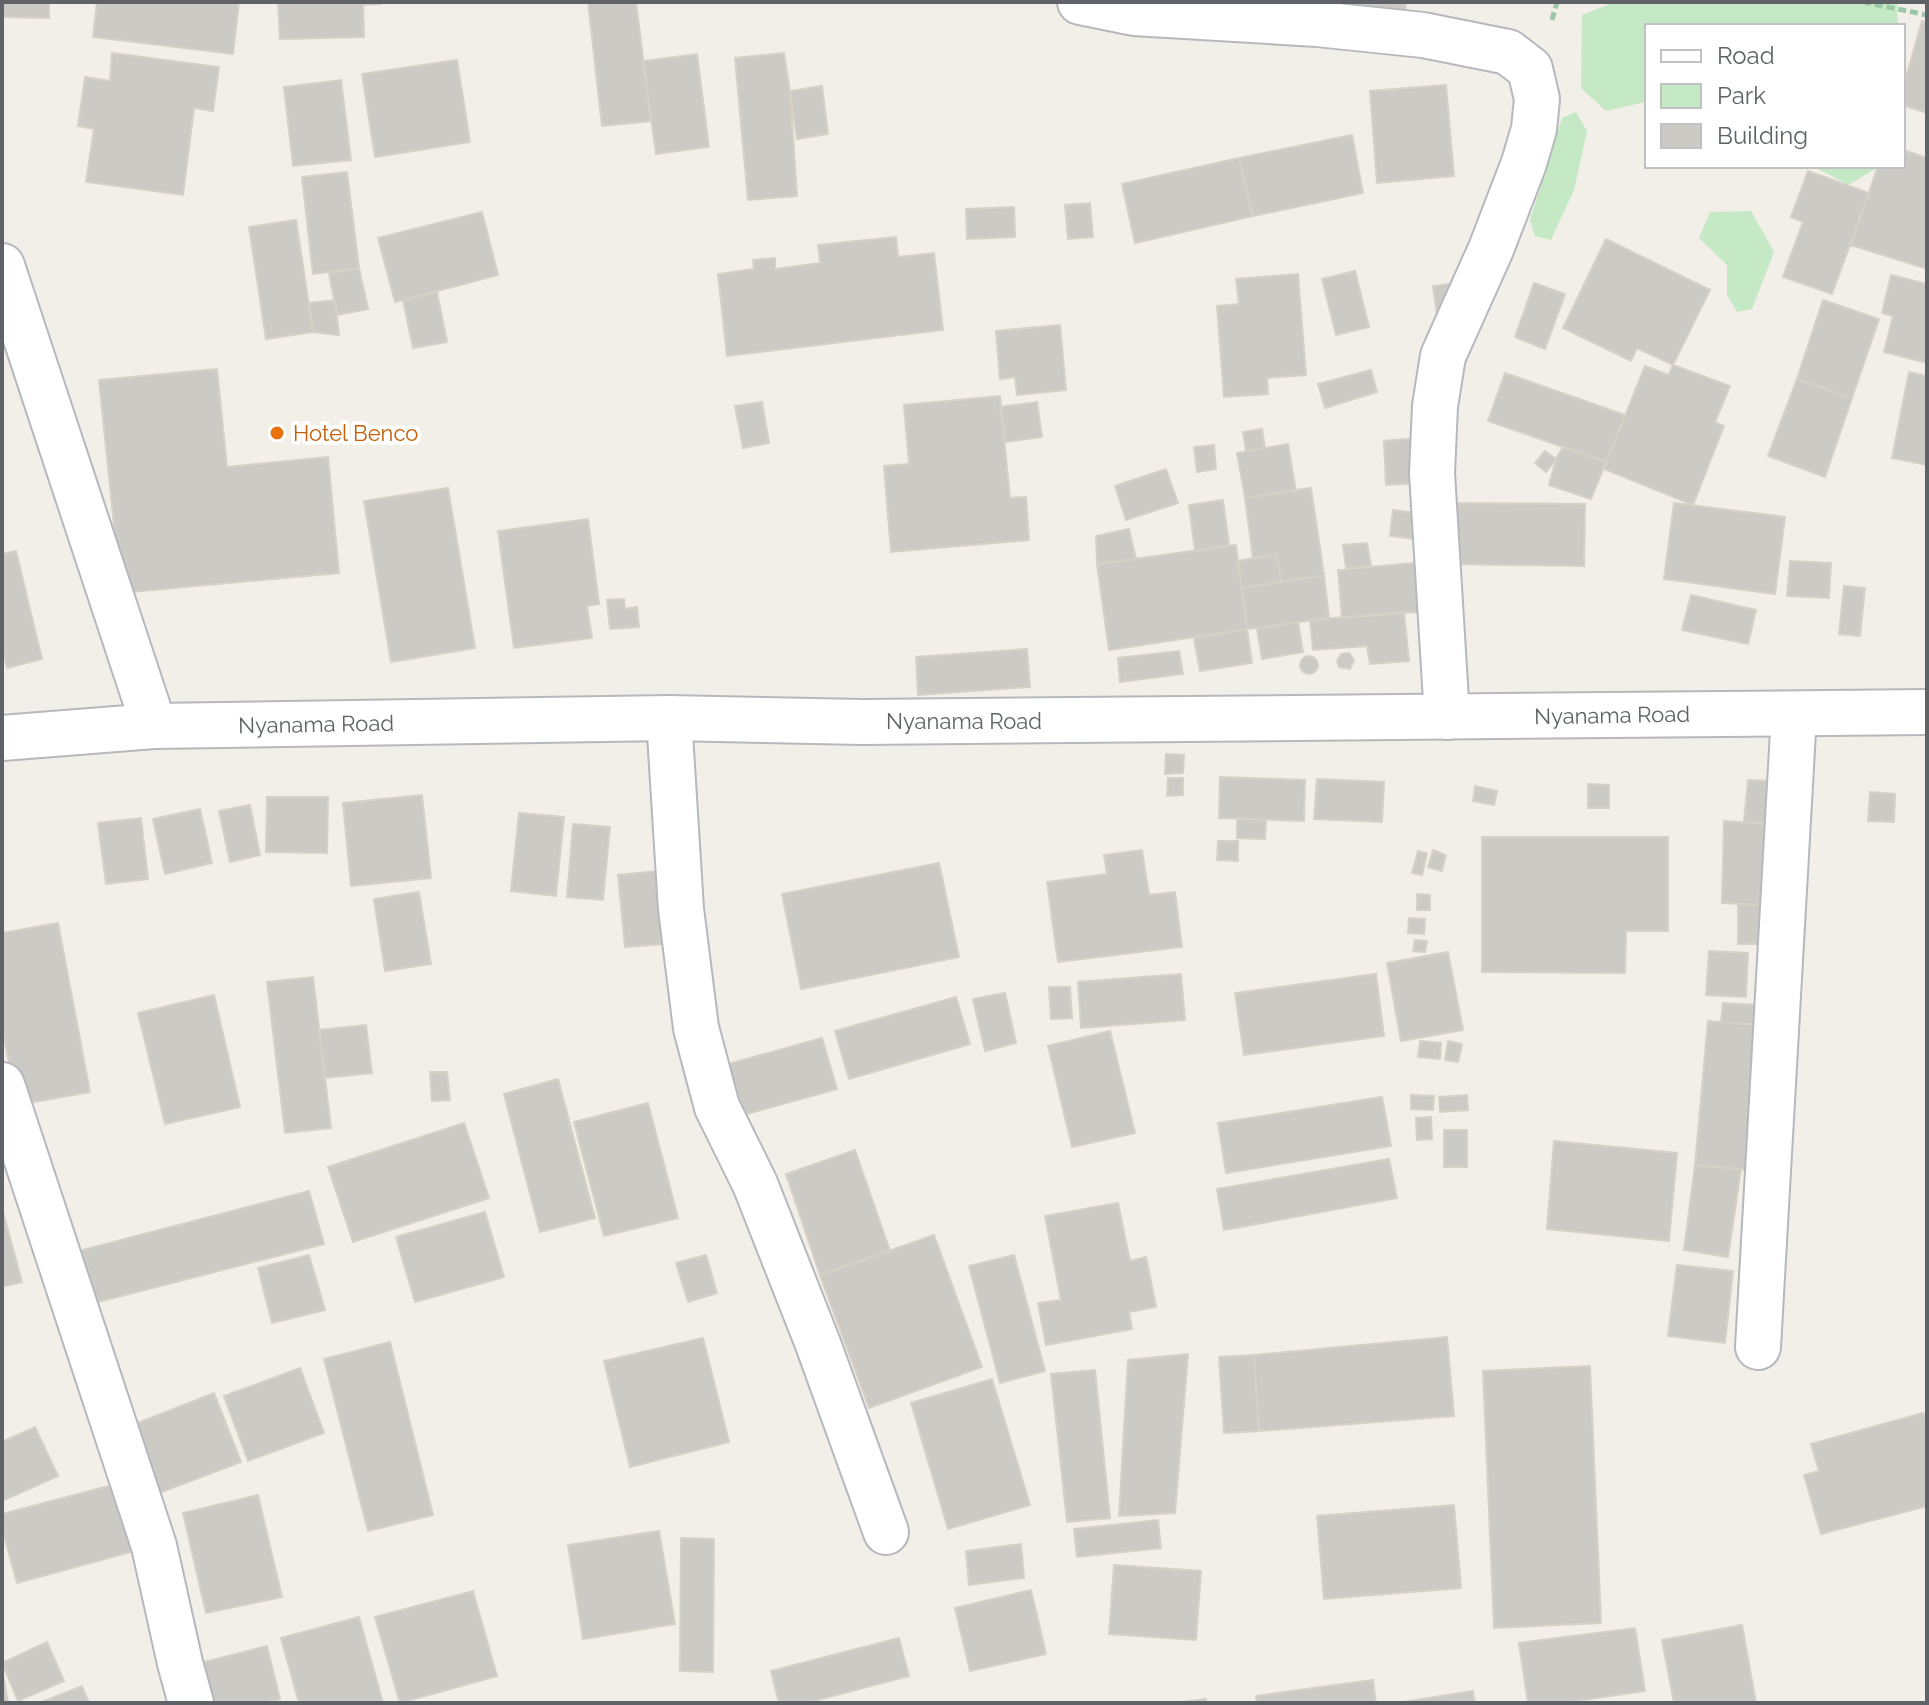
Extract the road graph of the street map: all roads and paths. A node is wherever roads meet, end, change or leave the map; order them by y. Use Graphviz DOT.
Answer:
graph roads {
  1 [pos="1080,2"];
  2 [pos="1863,2"];
  3 [pos="1927,15"];
  4 [pos="2,266"];
  5 [pos="1927,712"];
  6 [pos="1794,714"];
  7 [pos="1447,717"];
  8 [pos="669,718"];
  9 [pos="154,726"];
  10 [pos="2,738"];
  11 [pos="2,1085"];
  12 [pos="1758,1347"];
  13 [pos="886,1532"];
  14 [pos="191,1703"];
  1 -- 7 [label="street"];
  2 -- 3 [label="path"];
  4 -- 9 [label="street"];
  5 -- 6 [label="street, Nyanama Road"];
  6 -- 7 [label="street, Nyanama Road"];
  6 -- 12 [label="street"];
  7 -- 8 [label="street, Nyanama Road"];
  8 -- 9 [label="street, Nyanama Road"];
  8 -- 13 [label="street"];
  9 -- 10 [label="street, Nyanama Road"];
  11 -- 14 [label="street"];
}
